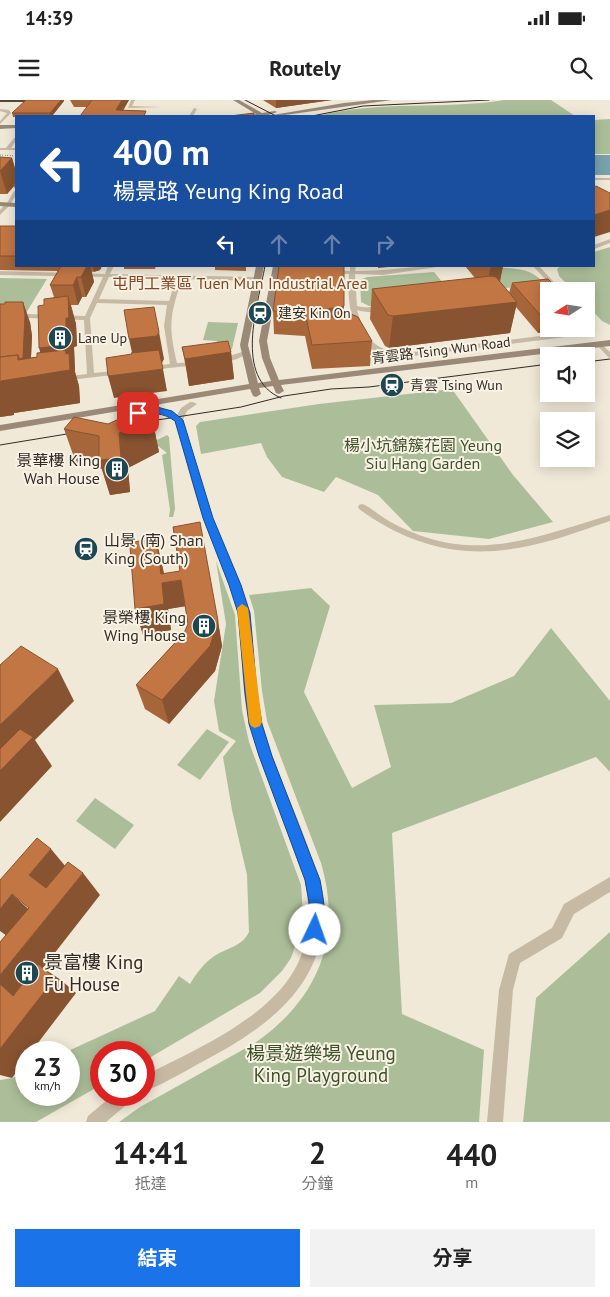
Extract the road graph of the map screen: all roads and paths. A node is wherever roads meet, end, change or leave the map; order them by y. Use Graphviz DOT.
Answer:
graph roads {
  1 [pos="0,100"];
  2 [pos="43,100"];
  3 [pos="133,100"];
  4 [pos="163,100"];
  5 [pos="227,100"];
  6 [pos="356,100"];
  7 [pos="390,100"];
  8 [pos="368,101"];
  9 [pos="236,103"];
  10 [pos="159,107"];
  11 [pos="195,109"];
  12 [pos="0,110"];
  13 [pos="278,111"];
  14 [pos="254,113"];
  15 [pos="8,115"];
  16 [pos="155,115"];
  17 [pos="192,115"];
  18 [pos="266,115"];
  19 [pos="286,115"];
  20 [pos="15,117"];
  21 [pos="0,123"];
  22 [pos="0,128"];
  23 [pos="15,128"];
  24 [pos="15,140"];
  25 [pos="0,149"];
  26 [pos="7,149"];
  27 [pos="15,149"];
  28 [pos="595,179"];
  29 [pos="610,179"];
  30 [pos="8,203"];
  31 [pos="0,213"];
  32 [pos="610,241"];
  33 [pos="595,247"];
  34 [pos="111,267"];
  35 [pos="260,267"];
  36 [pos="432,267"];
  37 [pos="537,267"];
  38 [pos="279,270"];
  39 [pos="352,270"];
  40 [pos="323,272"];
  41 [pos="0,273"];
  42 [pos="107,275"];
  43 [pos="180,277"];
  44 [pos="258,279"];
  45 [pos="551,282"];
  46 [pos="94,301"];
  47 [pos="171,303"];
  48 [pos="353,308"];
  49 [pos="390,308"];
  50 [pos="0,316"];
  51 [pos="87,318"];
  52 [pos="362,331"];
  53 [pos="354,332"];
  54 [pos="543,338"];
  55 [pos="607,349"];
  56 [pos="245,353"];
  57 [pos="540,358"];
  58 [pos="174,366"];
  59 [pos="139,370"];
  60 [pos="130,371"];
  61 [pos="250,372"];
  62 [pos="91,376"];
  63 [pos="54,380"];
  64 [pos="278,388"];
  65 [pos="255,390"];
  66 [pos="226,391"];
  67 [pos="193,404"];
  68 [pos="157,410"];
  69 [pos="179,420"];
  70 [pos="0,428"];
  71 [pos="0,437"];
  72 [pos="362,507"];
  73 [pos="610,518"];
  74 [pos="610,884"];
  75 [pos="155,1078"];
  76 [pos="113,1106"];
  77 [pos="94,1122"];
  78 [pos="495,1122"];
  1 -- 2 [label="highway"];
  3 -- 10 [label="street"];
  4 -- 10 [label="street"];
  5 -- 9 [label="main road"];
  6 -- 13 [label="main road"];
  7 -- 8 [label="main road"];
  8 -- 19 [label="main road"];
  9 -- 14 [label="main road"];
  9 -- 14 [label="main road"];
  10 -- 16 [label="street"];
  11 -- 17 [label="street"];
  12 -- 15 [label="street"];
  13 -- 14 [label="main road"];
  13 -- 18 [label="main road"];
  15 -- 20 [label="street"];
  15 -- 21 [label="street"];
  22 -- 23 [label="main road"];
  24 -- 26 [label="street"];
  25 -- 26 [label="street"];
  26 -- 27 [label="street"];
  28 -- 29 [label="street"];
  30 -- 31 [label="street"];
  32 -- 33 [label="street"];
  34 -- 42 [label="street"];
  35 -- 44 [label="main road"];
  36 -- 39 [label="street"];
  37 -- 45 [label="street"];
  38 -- 64 [label="main road"];
  39 -- 40 [label="street"];
  39 -- 48 [label="street"];
  41 -- 42 [label="street"];
  42 -- 43 [label="street"];
  42 -- 46 [label="street"];
  43 -- 44 [label="street"];
  43 -- 47 [label="street"];
  44 -- 56 [label="main road"];
  46 -- 47 [label="street"];
  46 -- 51 [label="street"];
  47 -- 58 [label="street"];
  48 -- 49 [label="street"];
  48 -- 52 [label="street"];
  50 -- 51 [label="street"];
  51 -- 62 [label="street"];
  52 -- 53 [label="street"];
  52 -- 54 [label="street"];
  55 -- 64 [label="main road, 青雲路 Tsing Wun Road"];
  56 -- 58 [label="street"];
  56 -- 61 [label="main road"];
  57 -- 64 [label="main road, 青雲路 Tsing Wun Road"];
  58 -- 59 [label="street"];
  60 -- 62 [label="street"];
  61 -- 65 [label="main road"];
  61 -- 66 [label="main road"];
  62 -- 63 [label="street"];
  64 -- 65 [label="main road"];
  65 -- 66 [label="main road"];
  65 -- 67 [label="main road"];
  66 -- 70 [label="main road"];
  67 -- 68 [label="main road"];
  67 -- 69 [label="street"];
  68 -- 69 [label="street"];
  68 -- 71 [label="main road"];
  69 -- 75 [label="street"];
  72 -- 73 [label="street"];
  74 -- 78 [label="street"];
  76 -- 77 [label="street"];
}
